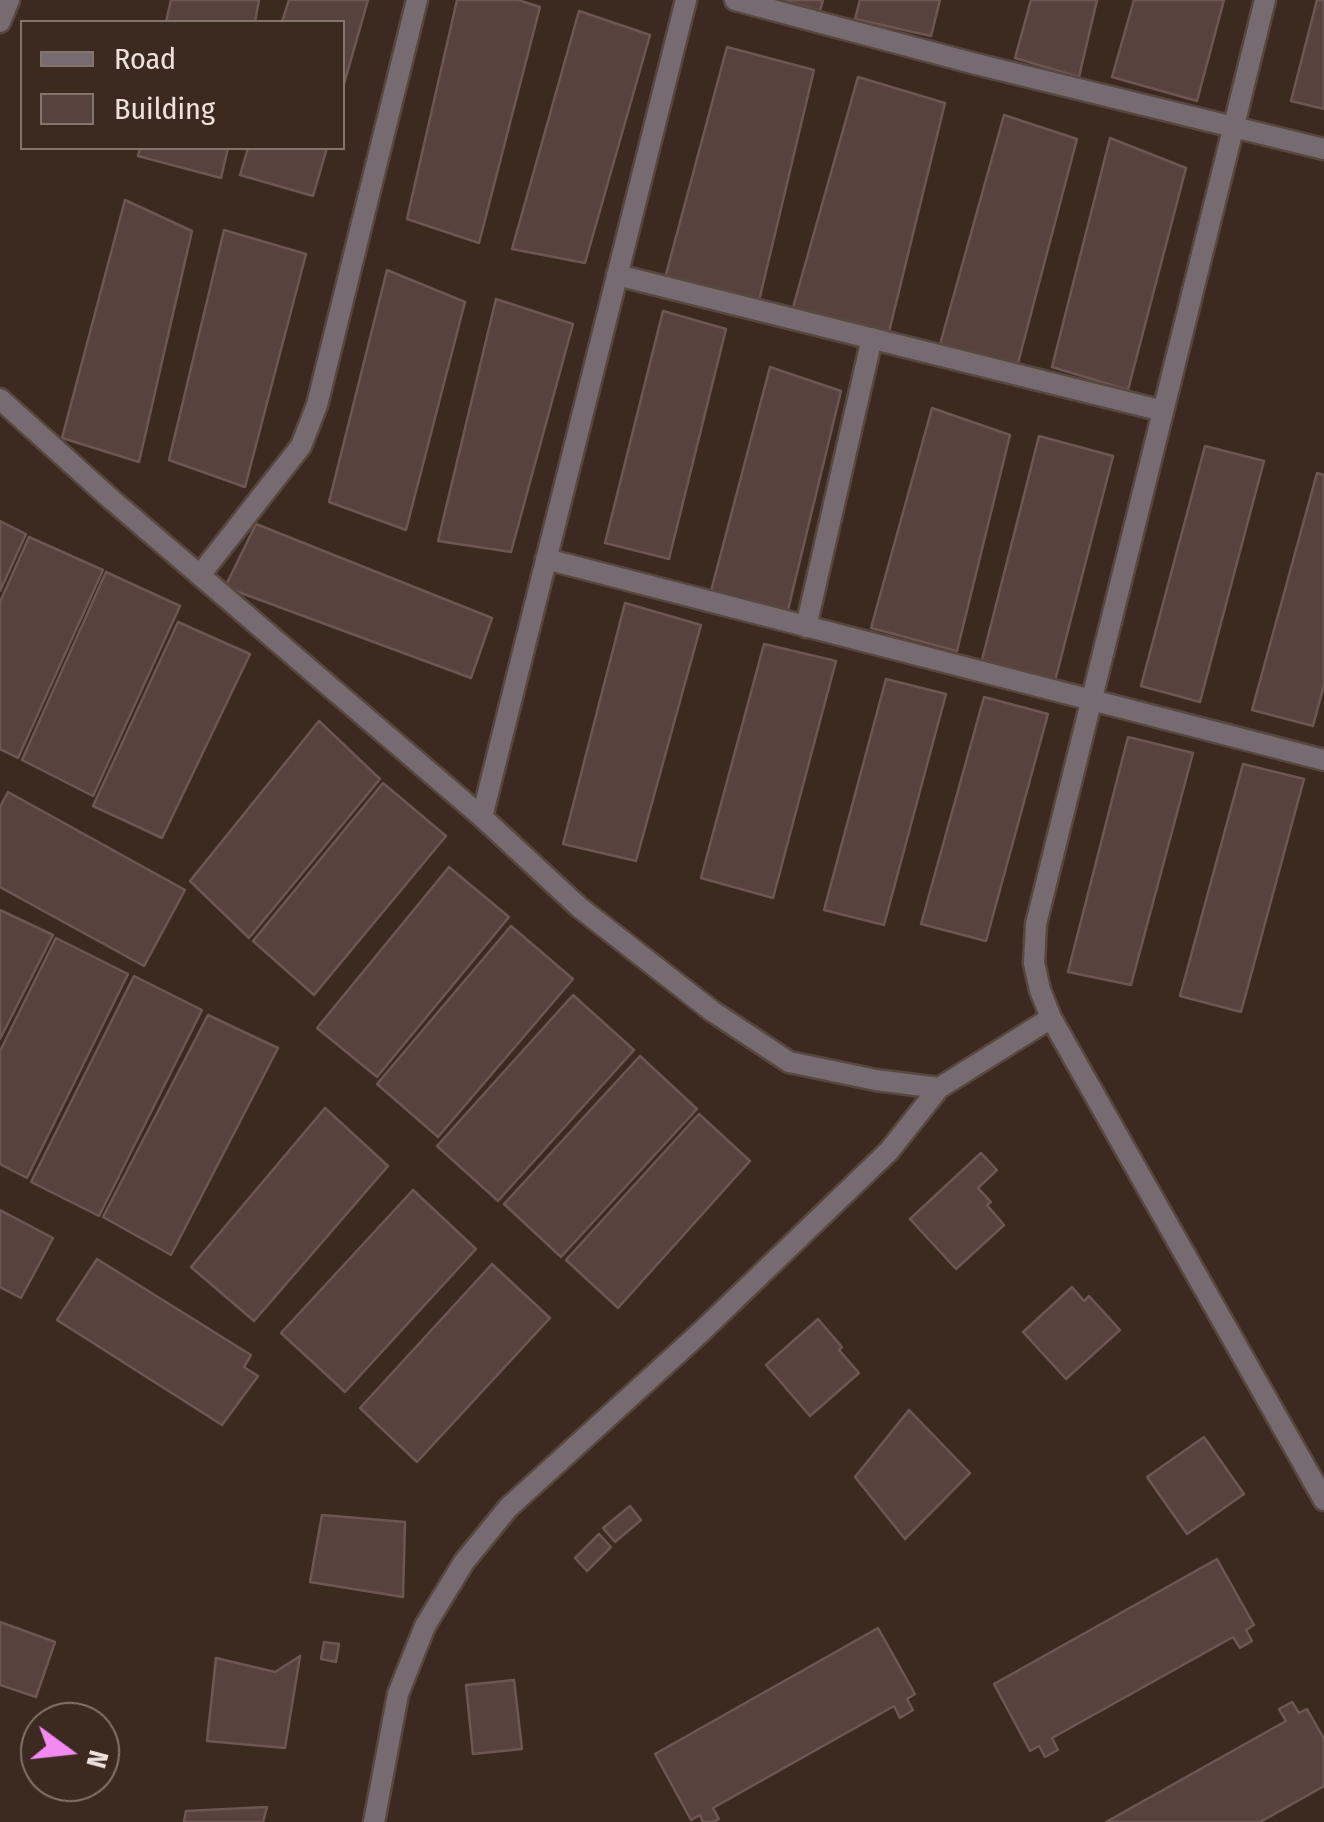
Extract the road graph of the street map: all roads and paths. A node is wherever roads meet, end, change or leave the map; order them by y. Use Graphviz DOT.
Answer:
graph roads {
  1 [pos="8,0"];
  2 [pos="417,0"];
  3 [pos="686,0"];
  4 [pos="735,0"];
  5 [pos="1265,0"];
  6 [pos="0,22"];
  7 [pos="1233,128"];
  8 [pos="1324,149"];
  9 [pos="618,275"];
  10 [pos="872,338"];
  11 [pos="0,399"];
  12 [pos="1163,410"];
  13 [pos="546,559"];
  14 [pos="200,575"];
  15 [pos="806,626"];
  16 [pos="1092,701"];
  17 [pos="1324,760"];
  18 [pos="482,817"];
  19 [pos="1051,1018"];
  20 [pos="939,1088"];
  21 [pos="1324,1500"];
  22 [pos="374,1822"];
  1 -- 6 [label="street"];
  2 -- 14 [label="street"];
  3 -- 9 [label="street"];
  4 -- 7 [label="street"];
  5 -- 7 [label="street"];
  7 -- 8 [label="street"];
  7 -- 12 [label="street"];
  9 -- 10 [label="street"];
  9 -- 13 [label="street"];
  10 -- 12 [label="street"];
  10 -- 15 [label="street"];
  11 -- 14 [label="street"];
  12 -- 16 [label="street"];
  13 -- 15 [label="street"];
  13 -- 18 [label="street"];
  14 -- 18 [label="street"];
  15 -- 16 [label="street"];
  16 -- 17 [label="street"];
  16 -- 19 [label="street"];
  18 -- 20 [label="street"];
  19 -- 20 [label="street"];
  19 -- 21 [label="street"];
  20 -- 22 [label="street"];
}
